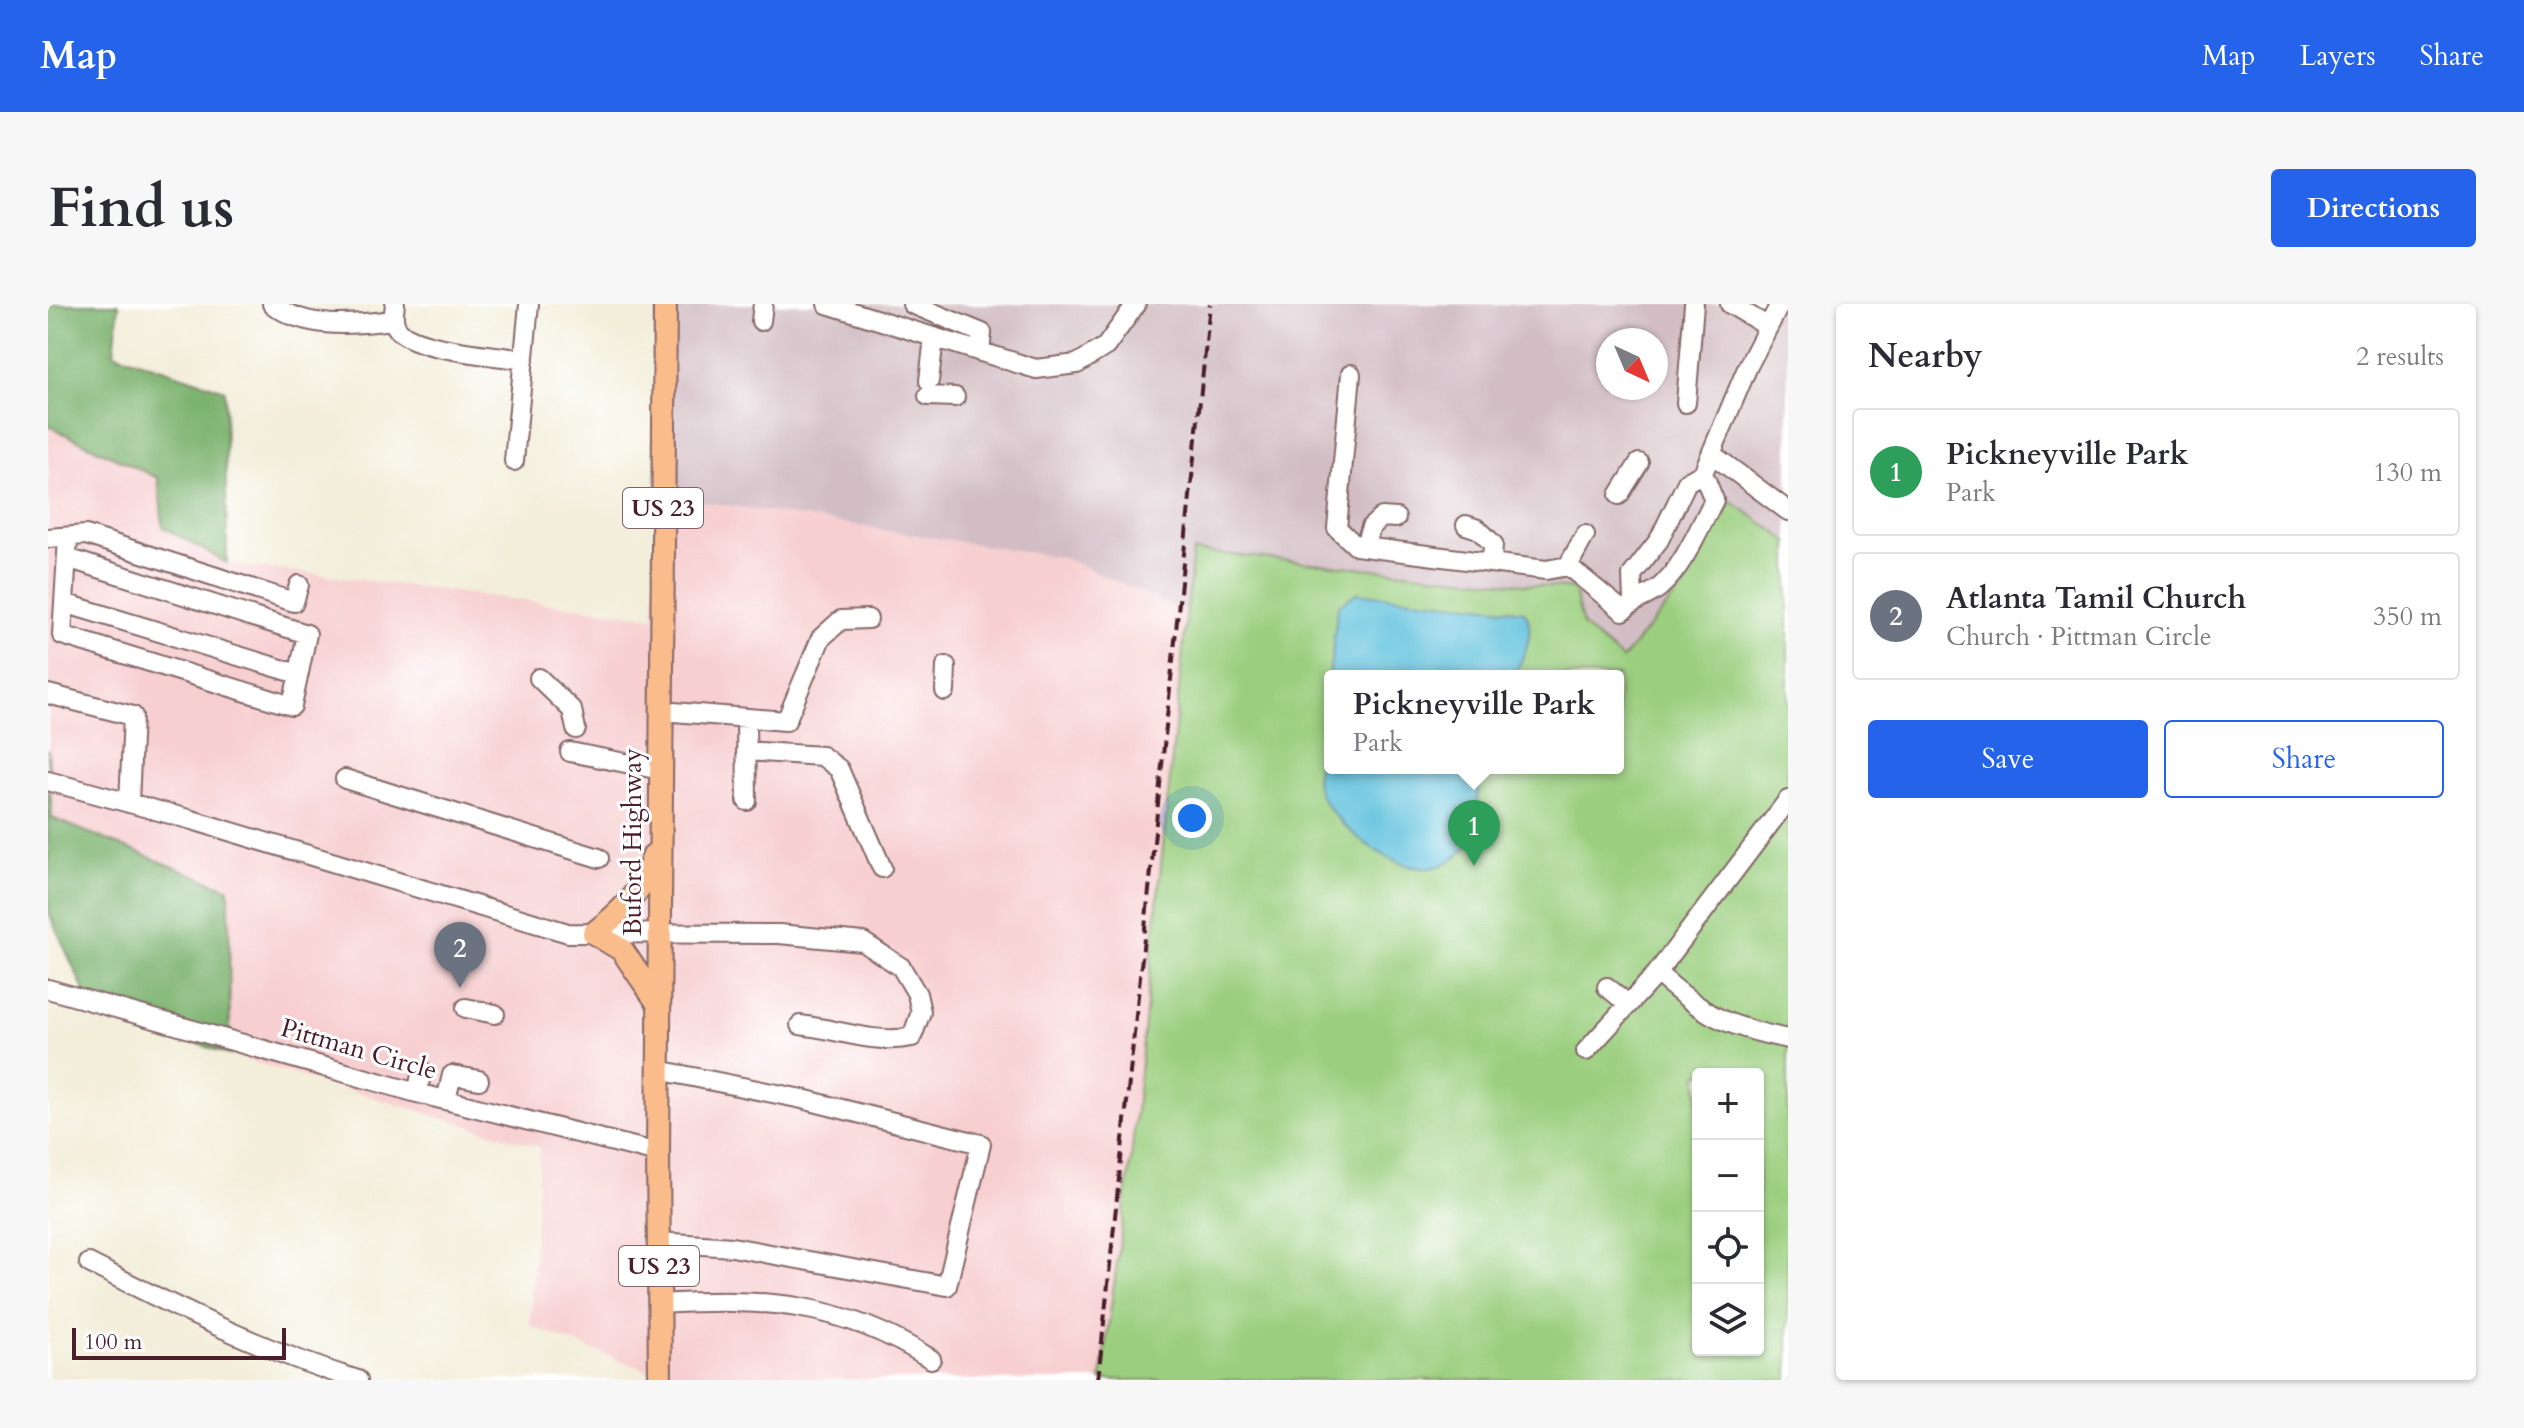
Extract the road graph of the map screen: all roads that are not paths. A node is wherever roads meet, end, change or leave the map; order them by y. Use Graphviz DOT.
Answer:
graph roads {
  1 [pos="272,304"];
  2 [pos="529,304"];
  3 [pos="665,304"];
  4 [pos="827,304"];
  5 [pos="904,304"];
  6 [pos="912,304"];
  7 [pos="1136,304"];
  8 [pos="1694,304"];
  9 [pos="1730,304"];
  10 [pos="1780,304"];
  11 [pos="394,312"];
  12 [pos="895,326"];
  13 [pos="1767,326"];
  14 [pos="934,337"];
  15 [pos="980,352"];
  16 [pos="524,360"];
  17 [pos="1351,374"];
  18 [pos="955,397"];
  19 [pos="1686,403"];
  20 [pos="1713,455"];
  21 [pos="514,461"];
  22 [pos="1639,463"];
  23 [pos="1703,473"];
  24 [pos="1619,495"];
  25 [pos="1788,511"];
  26 [pos="1396,518"];
  27 [pos="1466,525"];
  28 [pos="1585,535"];
  29 [pos="48,538"];
  30 [pos="68,538"];
  31 [pos="1364,547"];
  32 [pos="67,558"];
  33 [pos="1492,562"];
  34 [pos="1568,566"];
  35 [pos="299,585"];
  36 [pos="64,603"];
  37 [pos="1628,605"];
  38 [pos="868,619"];
  39 [pos="946,666"];
  40 [pos="298,674"];
  41 [pos="539,678"];
  42 [pos="945,691"];
  43 [pos="48,694"];
  44 [pos="661,711"];
  45 [pos="746,718"];
  46 [pos="576,729"];
  47 [pos="746,751"];
  48 [pos="570,752"];
  49 [pos="661,770"];
  50 [pos="345,779"];
  51 [pos="48,781"];
  52 [pos="1788,800"];
  53 [pos="747,801"];
  54 [pos="129,803"];
  55 [pos="1782,821"];
  56 [pos="660,831"];
  57 [pos="599,858"];
  58 [pos="882,868"];
  59 [pos="594,933"];
  60 [pos="659,934"];
  61 [pos="1657,973"];
  62 [pos="1607,987"];
  63 [pos="48,989"];
  64 [pos="659,1004"];
  65 [pos="1628,1004"];
  66 [pos="466,1008"];
  67 [pos="495,1014"];
  68 [pos="800,1025"];
  69 [pos="1788,1039"];
  70 [pos="1586,1051"];
  71 [pos="658,1070"];
  72 [pos="422,1071"];
  73 [pos="479,1080"];
  74 [pos="417,1093"];
  75 [pos="446,1100"];
  76 [pos="658,1153"];
  77 [pos="659,1242"];
  78 [pos="89,1263"];
  79 [pos="659,1304"];
  80 [pos="931,1359"];
  81 [pos="358,1380"];
  82 [pos="660,1380"];
  1 -- 11 [label="street"];
  2 -- 16 [label="street"];
  3 -- 44 [label="main road, Buford Highway / US 23"];
  4 -- 12 [label="street"];
  5 -- 12 [label="street"];
  6 -- 15 [label="street"];
  7 -- 15 [label="street"];
  8 -- 19 [label="street"];
  9 -- 13 [label="street"];
  10 -- 13 [label="street"];
  11 -- 16 [label="street"];
  12 -- 14 [label="street"];
  13 -- 20 [label="street"];
  14 -- 15 [label="street"];
  14 -- 18 [label="street"];
  16 -- 21 [label="street"];
  17 -- 31 [label="street"];
  20 -- 23 [label="street"];
  20 -- 25 [label="street"];
  22 -- 24 [label="street"];
  23 -- 37 [label="street"];
  23 -- 37 [label="street"];
  26 -- 31 [label="street"];
  27 -- 33 [label="street"];
  28 -- 34 [label="street"];
  29 -- 30 [label="street"];
  30 -- 32 [label="street"];
  30 -- 35 [label="street"];
  31 -- 33 [label="street"];
  32 -- 36 [label="street"];
  32 -- 40 [label="street"];
  33 -- 34 [label="street"];
  34 -- 37 [label="street"];
  36 -- 40 [label="street"];
  36 -- 40 [label="street"];
  38 -- 45 [label="street"];
  39 -- 42 [label="street"];
  41 -- 46 [label="street"];
  43 -- 54 [label="street"];
  44 -- 45 [label="street"];
  44 -- 49 [label="main road, Buford Highway / US 23"];
  45 -- 47 [label="street"];
  47 -- 53 [label="street"];
  47 -- 58 [label="street"];
  48 -- 49 [label="street"];
  49 -- 56 [label="main road, Buford Highway / US 23"];
  50 -- 57 [label="street"];
  51 -- 54 [label="street"];
  52 -- 55 [label="street"];
  54 -- 59 [label="street"];
  55 -- 61 [label="street"];
  56 -- 59 [label="main road"];
  56 -- 60 [label="main road, Buford Highway / US 23"];
  59 -- 60 [label="street"];
  59 -- 64 [label="main road"];
  60 -- 64 [label="main road, Buford Highway / US 23"];
  60 -- 68 [label="street"];
  61 -- 65 [label="street"];
  61 -- 69 [label="street"];
  62 -- 65 [label="street"];
  63 -- 74 [label="street, Pittman Circle"];
  64 -- 71 [label="main road, Buford Highway / US 23"];
  65 -- 70 [label="street"];
  66 -- 67 [label="street"];
  71 -- 76 [label="main road, Buford Highway / US 23"];
  71 -- 77 [label="street"];
  72 -- 74 [label="street"];
  73 -- 75 [label="street"];
  74 -- 75 [label="street, Pittman Circle"];
  75 -- 76 [label="street, Pittman Circle"];
  76 -- 77 [label="main road, Buford Highway / US 23"];
  77 -- 79 [label="main road, Buford Highway / US 23"];
  78 -- 81 [label="street"];
  79 -- 80 [label="street"];
  79 -- 82 [label="main road, Buford Highway / US 23"];
}
